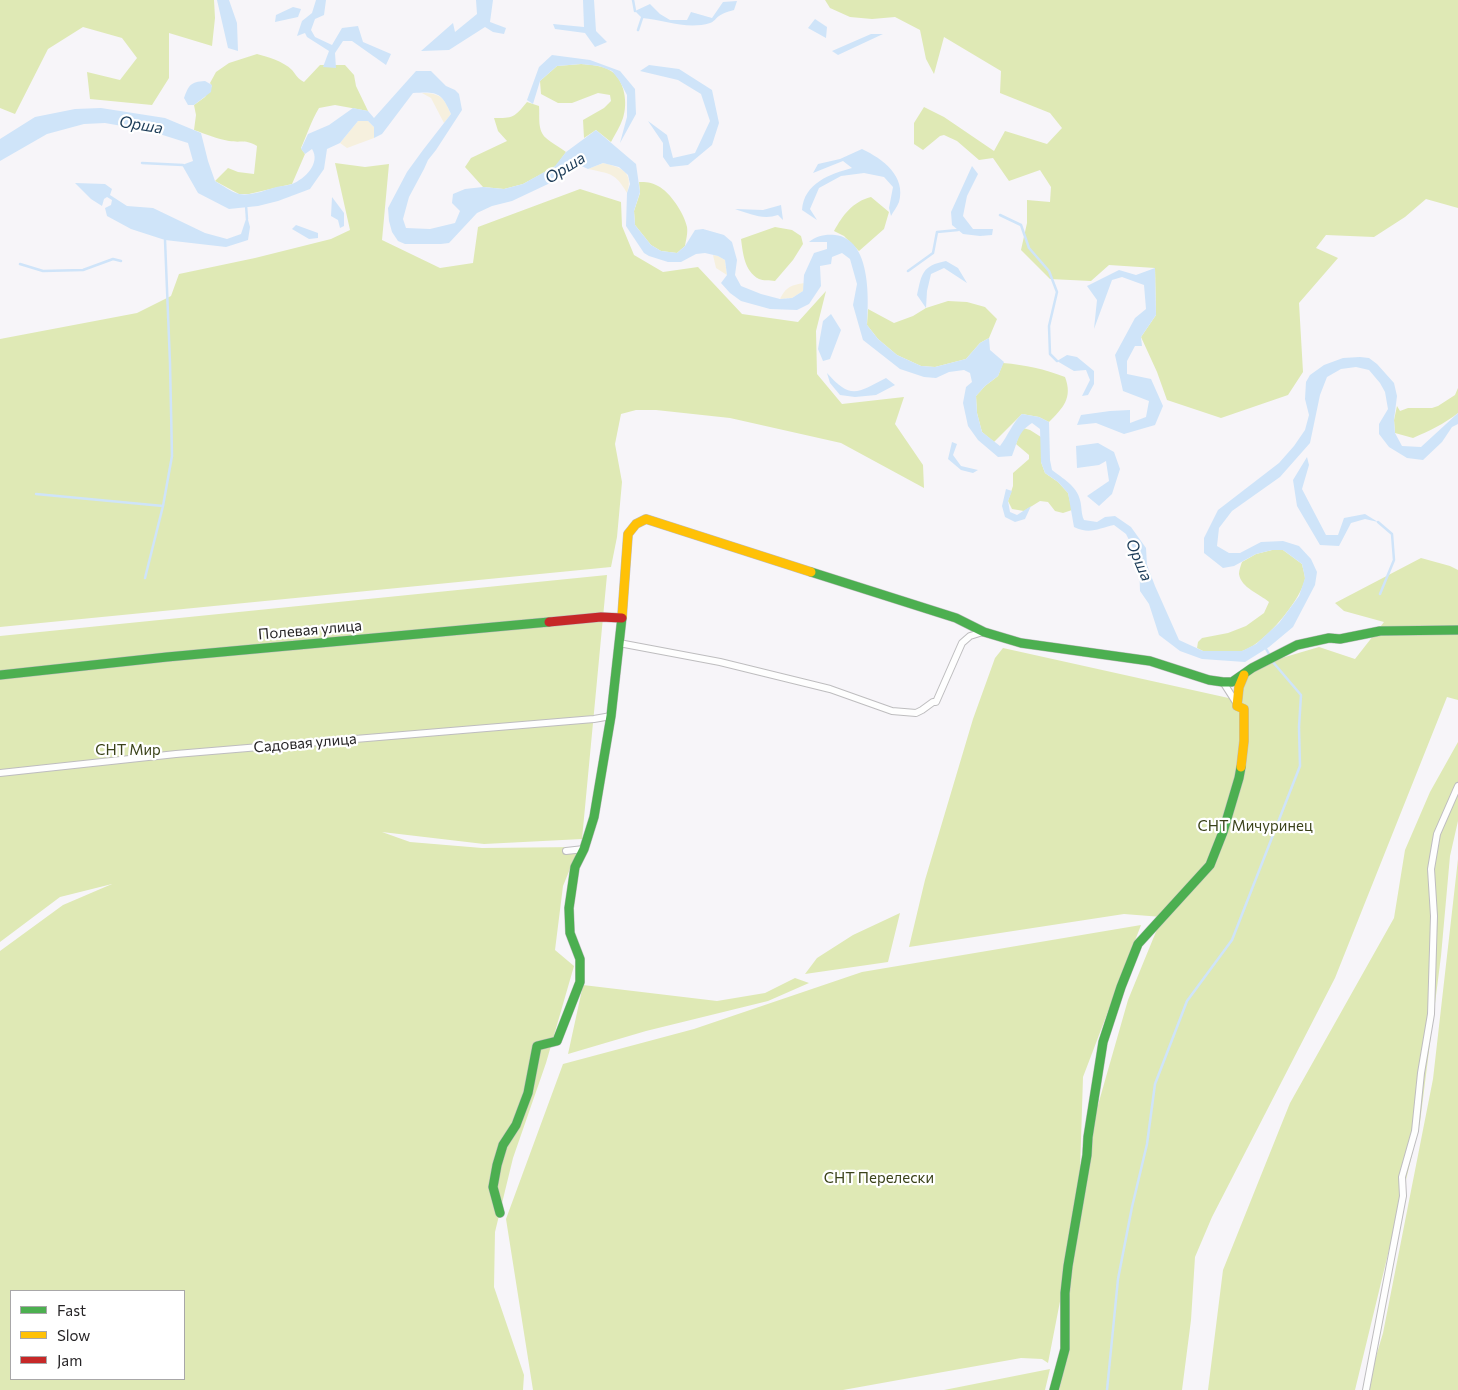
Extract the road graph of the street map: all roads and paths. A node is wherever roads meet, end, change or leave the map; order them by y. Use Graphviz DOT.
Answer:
graph roads {
  1 [pos="622,618"];
  2 [pos="1458,630"];
  3 [pos="984,632"];
  4 [pos="619,643"];
  5 [pos="0,675"];
  6 [pos="1244,675"];
  7 [pos="1223,682"];
  8 [pos="1237,706"];
  9 [pos="611,716"];
  10 [pos="0,773"];
  11 [pos="1458,786"];
  12 [pos="584,849"];
  13 [pos="566,851"];
  14 [pos="500,1213"];
  15 [pos="1054,1390"];
  16 [pos="1366,1390"];
  1 -- 3 [label="street"];
  1 -- 4 [label="street"];
  1 -- 5 [label="street, Полевая улица"];
  2 -- 6 [label="street"];
  3 -- 4 [label="street"];
  3 -- 7 [label="street"];
  4 -- 9 [label="street"];
  6 -- 7 [label="street"];
  6 -- 8 [label="street"];
  7 -- 8 [label="street"];
  8 -- 15 [label="street"];
  9 -- 10 [label="street, Садовая улица"];
  9 -- 12 [label="street"];
  11 -- 16 [label="street"];
  12 -- 13 [label="street"];
  12 -- 14 [label="street"];
}
